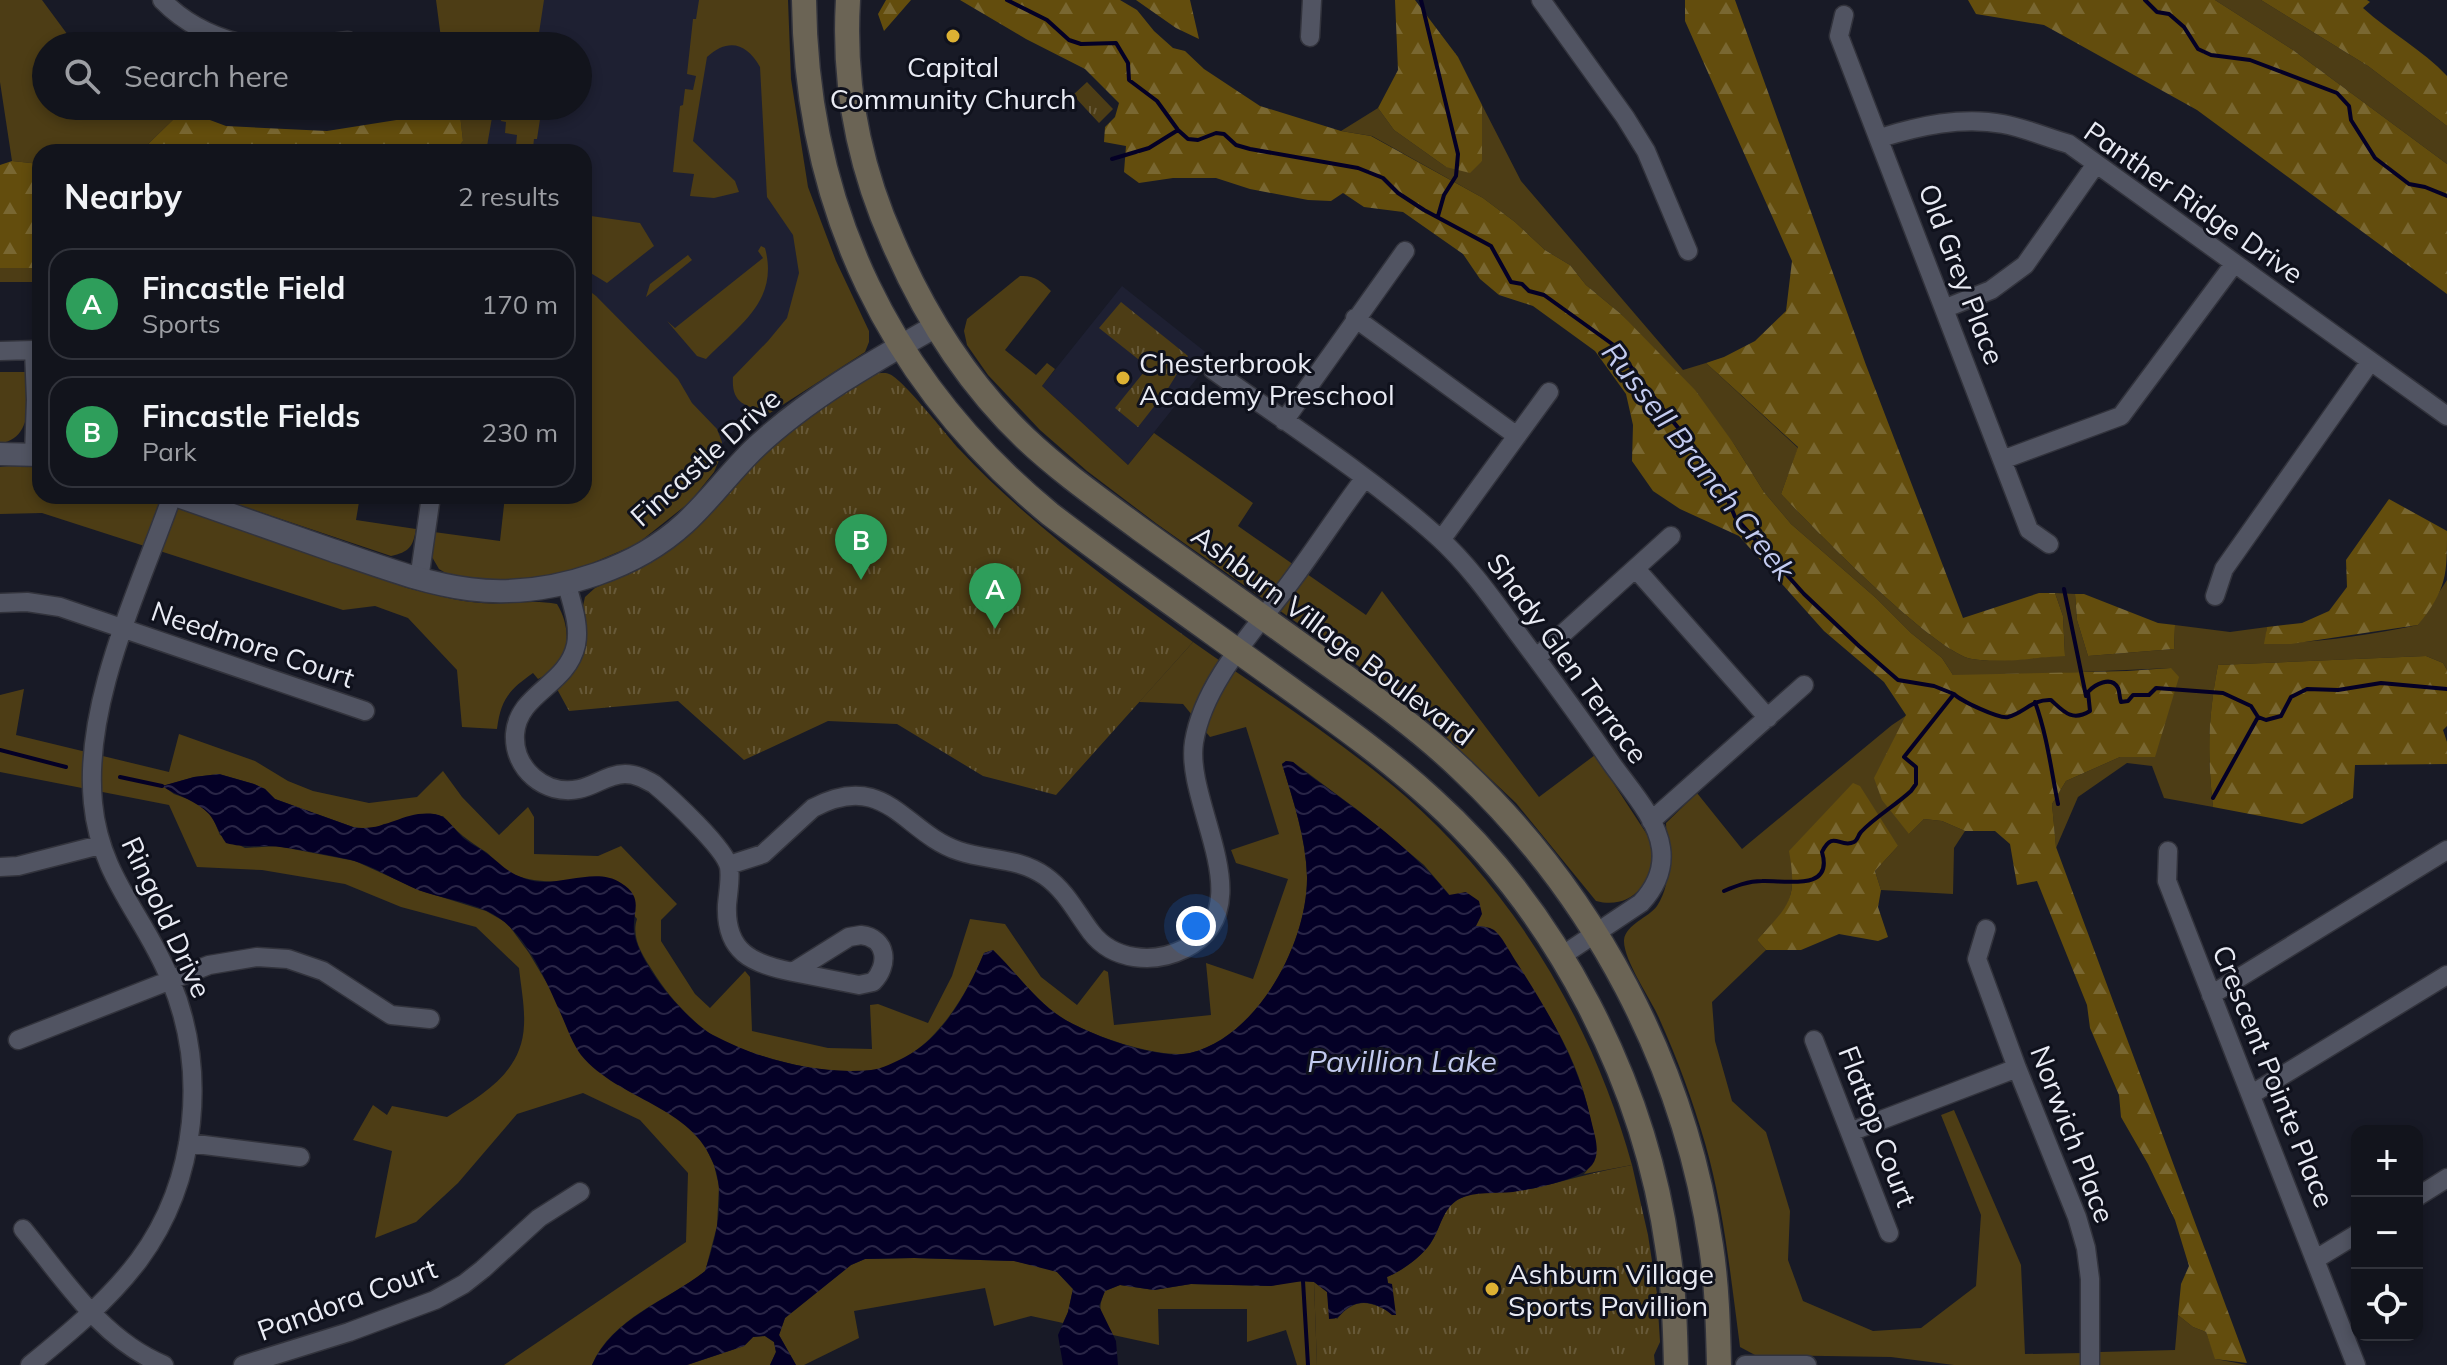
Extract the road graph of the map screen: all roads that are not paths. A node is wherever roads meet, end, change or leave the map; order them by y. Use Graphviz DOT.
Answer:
graph roads {
  1 [pos="162,0"];
  2 [pos="804,0"];
  3 [pos="848,0"];
  4 [pos="1312,0"];
  5 [pos="1541,0"];
  6 [pos="1844,15"];
  7 [pos="206,32"];
  8 [pos="1310,37"];
  9 [pos="1880,138"];
  10 [pos="2096,164"];
  11 [pos="1405,251"];
  12 [pos="1688,251"];
  13 [pos="2234,264"];
  14 [pos="1946,308"];
  15 [pos="1355,318"];
  16 [pos="936,326"];
  17 [pos="900,346"];
  18 [pos="32,350"];
  19 [pos="0,351"];
  20 [pos="2370,362"];
  21 [pos="1213,370"];
  22 [pos="1549,392"];
  23 [pos="2447,416"];
  24 [pos="1284,421"];
  25 [pos="1517,436"];
  26 [pos="0,454"];
  27 [pos="32,454"];
  28 [pos="2002,460"];
  29 [pos="1364,479"];
  30 [pos="172,504"];
  31 [pos="198,504"];
  32 [pos="430,504"];
  33 [pos="1671,536"];
  34 [pos="1441,540"];
  35 [pos="2049,544"];
  36 [pos="1636,569"];
  37 [pos="419,580"];
  38 [pos="567,585"];
  39 [pos="2215,596"];
  40 [pos="0,603"];
  41 [pos="1263,618"];
  42 [pos="124,629"];
  43 [pos="1239,652"];
  44 [pos="1536,658"];
  45 [pos="1804,685"];
  46 [pos="365,711"];
  47 [pos="1768,718"];
  48 [pos="1651,821"];
  49 [pos="100,845"];
  50 [pos="2447,850"];
  51 [pos="2168,851"];
  52 [pos="729,865"];
  53 [pos="0,867"];
  54 [pos="1986,929"];
  55 [pos="1597,933"];
  56 [pos="1560,957"];
  57 [pos="793,972"];
  58 [pos="2447,975"];
  59 [pos="171,979"];
  60 [pos="2211,995"];
  61 [pos="430,1019"];
  62 [pos="18,1040"];
  63 [pos="1814,1040"];
  64 [pos="2017,1068"];
  65 [pos="2252,1094"];
  66 [pos="1850,1132"];
  67 [pos="188,1143"];
  68 [pos="300,1157"];
  69 [pos="2447,1178"];
  70 [pos="580,1192"];
  71 [pos="2423,1193"];
  72 [pos="23,1229"];
  73 [pos="1889,1233"];
  74 [pos="2351,1238"];
  75 [pos="2316,1259"];
  76 [pos="91,1311"];
  77 [pos="30,1365"];
  78 [pos="164,1365"];
  79 [pos="243,1365"];
  80 [pos="1676,1365"];
  81 [pos="1719,1365"];
  82 [pos="1745,1365"];
  83 [pos="1807,1365"];
  84 [pos="2090,1365"];
  85 [pos="2356,1365"];
  1 -- 7 [label="street"];
  2 -- 17 [label="main road"];
  3 -- 16 [label="main road, Ashburn Village Boulevard"];
  4 -- 8 [label="street"];
  5 -- 12 [label="street"];
  6 -- 9 [label="street, Old Grey Place"];
  9 -- 10 [label="street, Panther Ridge Drive"];
  9 -- 14 [label="street, Old Grey Place"];
  10 -- 13 [label="street, Panther Ridge Drive"];
  10 -- 14 [label="street"];
  11 -- 15 [label="street"];
  13 -- 20 [label="street, Panther Ridge Drive"];
  13 -- 28 [label="street"];
  14 -- 28 [label="street, Old Grey Place"];
  15 -- 24 [label="street"];
  15 -- 25 [label="street"];
  16 -- 17 [label="street, Fincastle Drive"];
  16 -- 41 [label="main road, Ashburn Village Boulevard"];
  17 -- 38 [label="street, Fincastle Drive"];
  17 -- 43 [label="main road"];
  18 -- 19 [label="street"];
  20 -- 23 [label="street, Panther Ridge Drive"];
  20 -- 39 [label="street"];
  21 -- 24 [label="street, Shady Glen Terrace"];
  22 -- 25 [label="street"];
  24 -- 29 [label="street, Shady Glen Terrace"];
  25 -- 34 [label="street"];
  26 -- 27 [label="street"];
  28 -- 35 [label="street, Old Grey Place"];
  29 -- 34 [label="street, Shady Glen Terrace"];
  29 -- 41 [label="street"];
  30 -- 42 [label="street, Ringold Drive"];
  31 -- 37 [label="street, Fincastle Drive"];
  32 -- 37 [label="street"];
  33 -- 36 [label="street"];
  34 -- 44 [label="street, Shady Glen Terrace"];
  36 -- 44 [label="street"];
  36 -- 47 [label="street"];
  37 -- 38 [label="street, Fincastle Drive"];
  38 -- 52 [label="street"];
  40 -- 42 [label="street, Needmore Court"];
  41 -- 43 [label="street"];
  41 -- 55 [label="main road, Ashburn Village Boulevard"];
  42 -- 46 [label="street, Needmore Court"];
  42 -- 49 [label="street, Ringold Drive"];
  43 -- 52 [label="street"];
  43 -- 56 [label="main road"];
  44 -- 48 [label="street, Shady Glen Terrace"];
  45 -- 47 [label="street"];
  47 -- 48 [label="street"];
  48 -- 55 [label="street, Shady Glen Terrace"];
  49 -- 53 [label="street"];
  49 -- 59 [label="street, Ringold Drive"];
  50 -- 60 [label="street"];
  51 -- 60 [label="street, Crescent Pointe Place"];
  52 -- 57 [label="street"];
  54 -- 64 [label="street, Norwich Place"];
  55 -- 56 [label="street, Shady Glen Terrace"];
  55 -- 81 [label="main road, Ashburn Village Boulevard"];
  56 -- 80 [label="main road"];
  58 -- 65 [label="street"];
  59 -- 61 [label="street"];
  59 -- 62 [label="street"];
  59 -- 67 [label="street, Ringold Drive"];
  60 -- 65 [label="street, Crescent Pointe Place"];
  63 -- 66 [label="street, Flattop Court"];
  64 -- 66 [label="street"];
  64 -- 84 [label="street, Norwich Place"];
  65 -- 75 [label="street, Crescent Pointe Place"];
  66 -- 73 [label="street, Flattop Court"];
  67 -- 68 [label="street"];
  67 -- 76 [label="street, Ringold Drive"];
  69 -- 71 [label="street"];
  70 -- 79 [label="street, Pandora Court"];
  72 -- 76 [label="street"];
  74 -- 75 [label="street"];
  75 -- 85 [label="street, Crescent Pointe Place"];
  76 -- 77 [label="street, Ringold Drive"];
  76 -- 78 [label="street"];
  82 -- 83 [label="street"];
}
